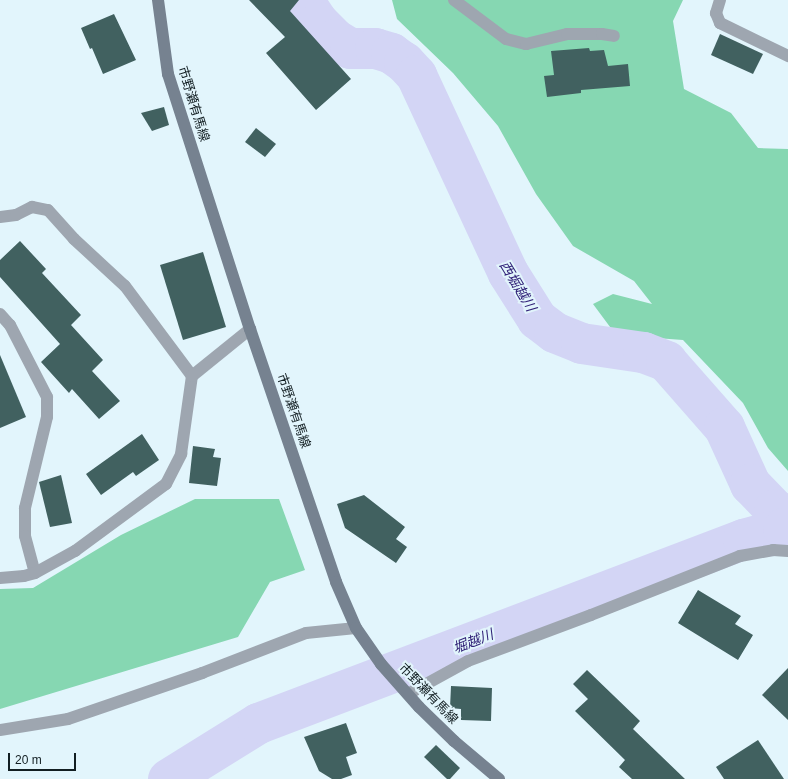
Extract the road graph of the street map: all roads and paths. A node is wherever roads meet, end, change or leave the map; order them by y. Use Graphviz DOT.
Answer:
graph roads {
  1 [pos="158,0"];
  2 [pos="454,0"];
  3 [pos="720,0"];
  4 [pos="614,36"];
  5 [pos="788,56"];
  6 [pos="0,217"];
  7 [pos="0,314"];
  8 [pos="250,329"];
  9 [pos="192,376"];
  10 [pos="788,551"];
  11 [pos="35,573"];
  12 [pos="0,578"];
  13 [pos="356,628"];
  14 [pos="408,694"];
  15 [pos="0,730"];
  16 [pos="499,779"];
  1 -- 8 [label="main road, 市野瀬有馬線"];
  2 -- 4 [label="street"];
  3 -- 5 [label="street"];
  6 -- 9 [label="street"];
  7 -- 11 [label="street"];
  8 -- 9 [label="street"];
  8 -- 13 [label="main road, 市野瀬有馬線"];
  9 -- 11 [label="street"];
  10 -- 14 [label="street"];
  11 -- 12 [label="street"];
  13 -- 14 [label="main road, 市野瀬有馬線"];
  13 -- 15 [label="street"];
  14 -- 16 [label="main road, 市野瀬有馬線"];
}
